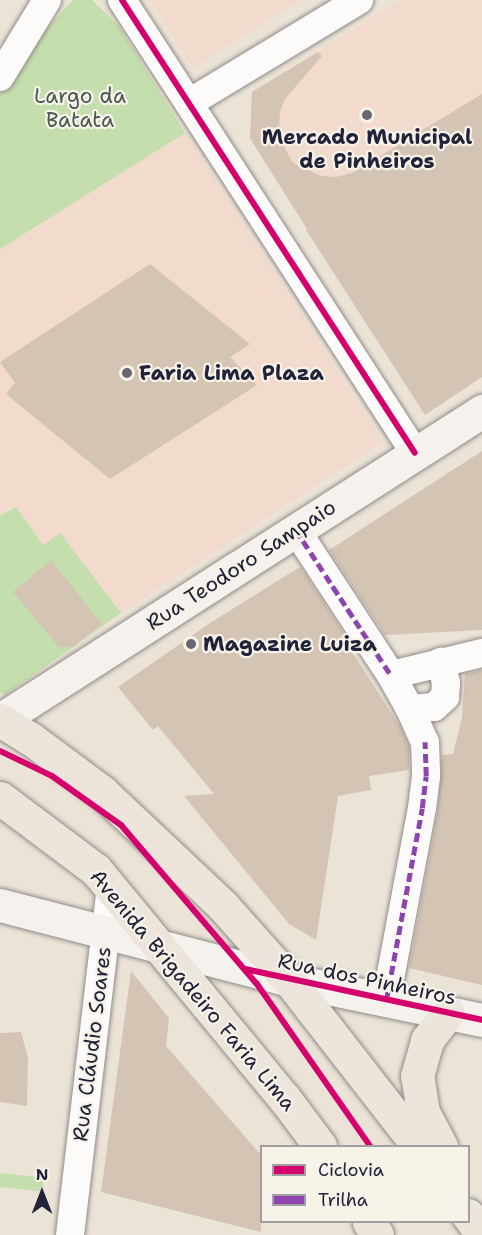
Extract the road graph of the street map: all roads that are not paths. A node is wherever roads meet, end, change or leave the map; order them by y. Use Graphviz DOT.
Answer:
graph roads {
  1 [pos="47,0"];
  2 [pos="122,0"];
  3 [pos="359,0"];
  4 [pos="0,78"];
  5 [pos="189,103"];
  6 [pos="482,411"];
  7 [pos="415,453"];
  8 [pos="296,530"];
  9 [pos="482,652"];
  10 [pos="441,662"];
  11 [pos="390,675"];
  12 [pos="410,709"];
  13 [pos="0,720"];
  14 [pos="0,798"];
  15 [pos="111,888"];
  16 [pos="0,905"];
  17 [pos="105,932"];
  18 [pos="159,946"];
  19 [pos="289,980"];
  20 [pos="386,1001"];
  21 [pos="448,1013"];
  22 [pos="482,1020"];
  23 [pos="319,1145"];
  24 [pos="417,1145"];
  25 [pos="440,1145"];
  26 [pos="470,1218"];
  27 [pos="482,1234"];
  28 [pos="70,1235"];
  1 -- 4 [label="street"];
  2 -- 5 [label="street"];
  3 -- 5 [label="street"];
  5 -- 7 [label="street"];
  6 -- 7 [label="main road, Rua Teodoro Sampaio"];
  7 -- 8 [label="main road, Rua Teodoro Sampaio"];
  8 -- 11 [label="street"];
  8 -- 13 [label="main road, Rua Teodoro Sampaio"];
  9 -- 10 [label="street"];
  10 -- 11 [label="street"];
  10 -- 12 [label="street"];
  11 -- 12 [label="street"];
  12 -- 20 [label="street"];
  13 -- 19 [label="highway"];
  14 -- 15 [label="highway, Avenida Brigadeiro Faria Lima"];
  15 -- 17 [label="street, Rua Cláudio Soares"];
  15 -- 18 [label="highway, Avenida Brigadeiro Faria Lima"];
  16 -- 17 [label="main road, Rua dos Pinheiros"];
  17 -- 18 [label="main road, Rua dos Pinheiros"];
  17 -- 28 [label="street, Rua Cláudio Soares"];
  18 -- 19 [label="main road, Rua dos Pinheiros"];
  18 -- 23 [label="highway, Avenida Brigadeiro Faria Lima"];
  19 -- 20 [label="main road, Rua dos Pinheiros"];
  19 -- 24 [label="highway"];
  20 -- 21 [label="main road, Rua dos Pinheiros"];
  21 -- 22 [label="main road, Rua dos Pinheiros"];
  21 -- 25 [label="highway"];
  26 -- 27 [label="highway"];
}
